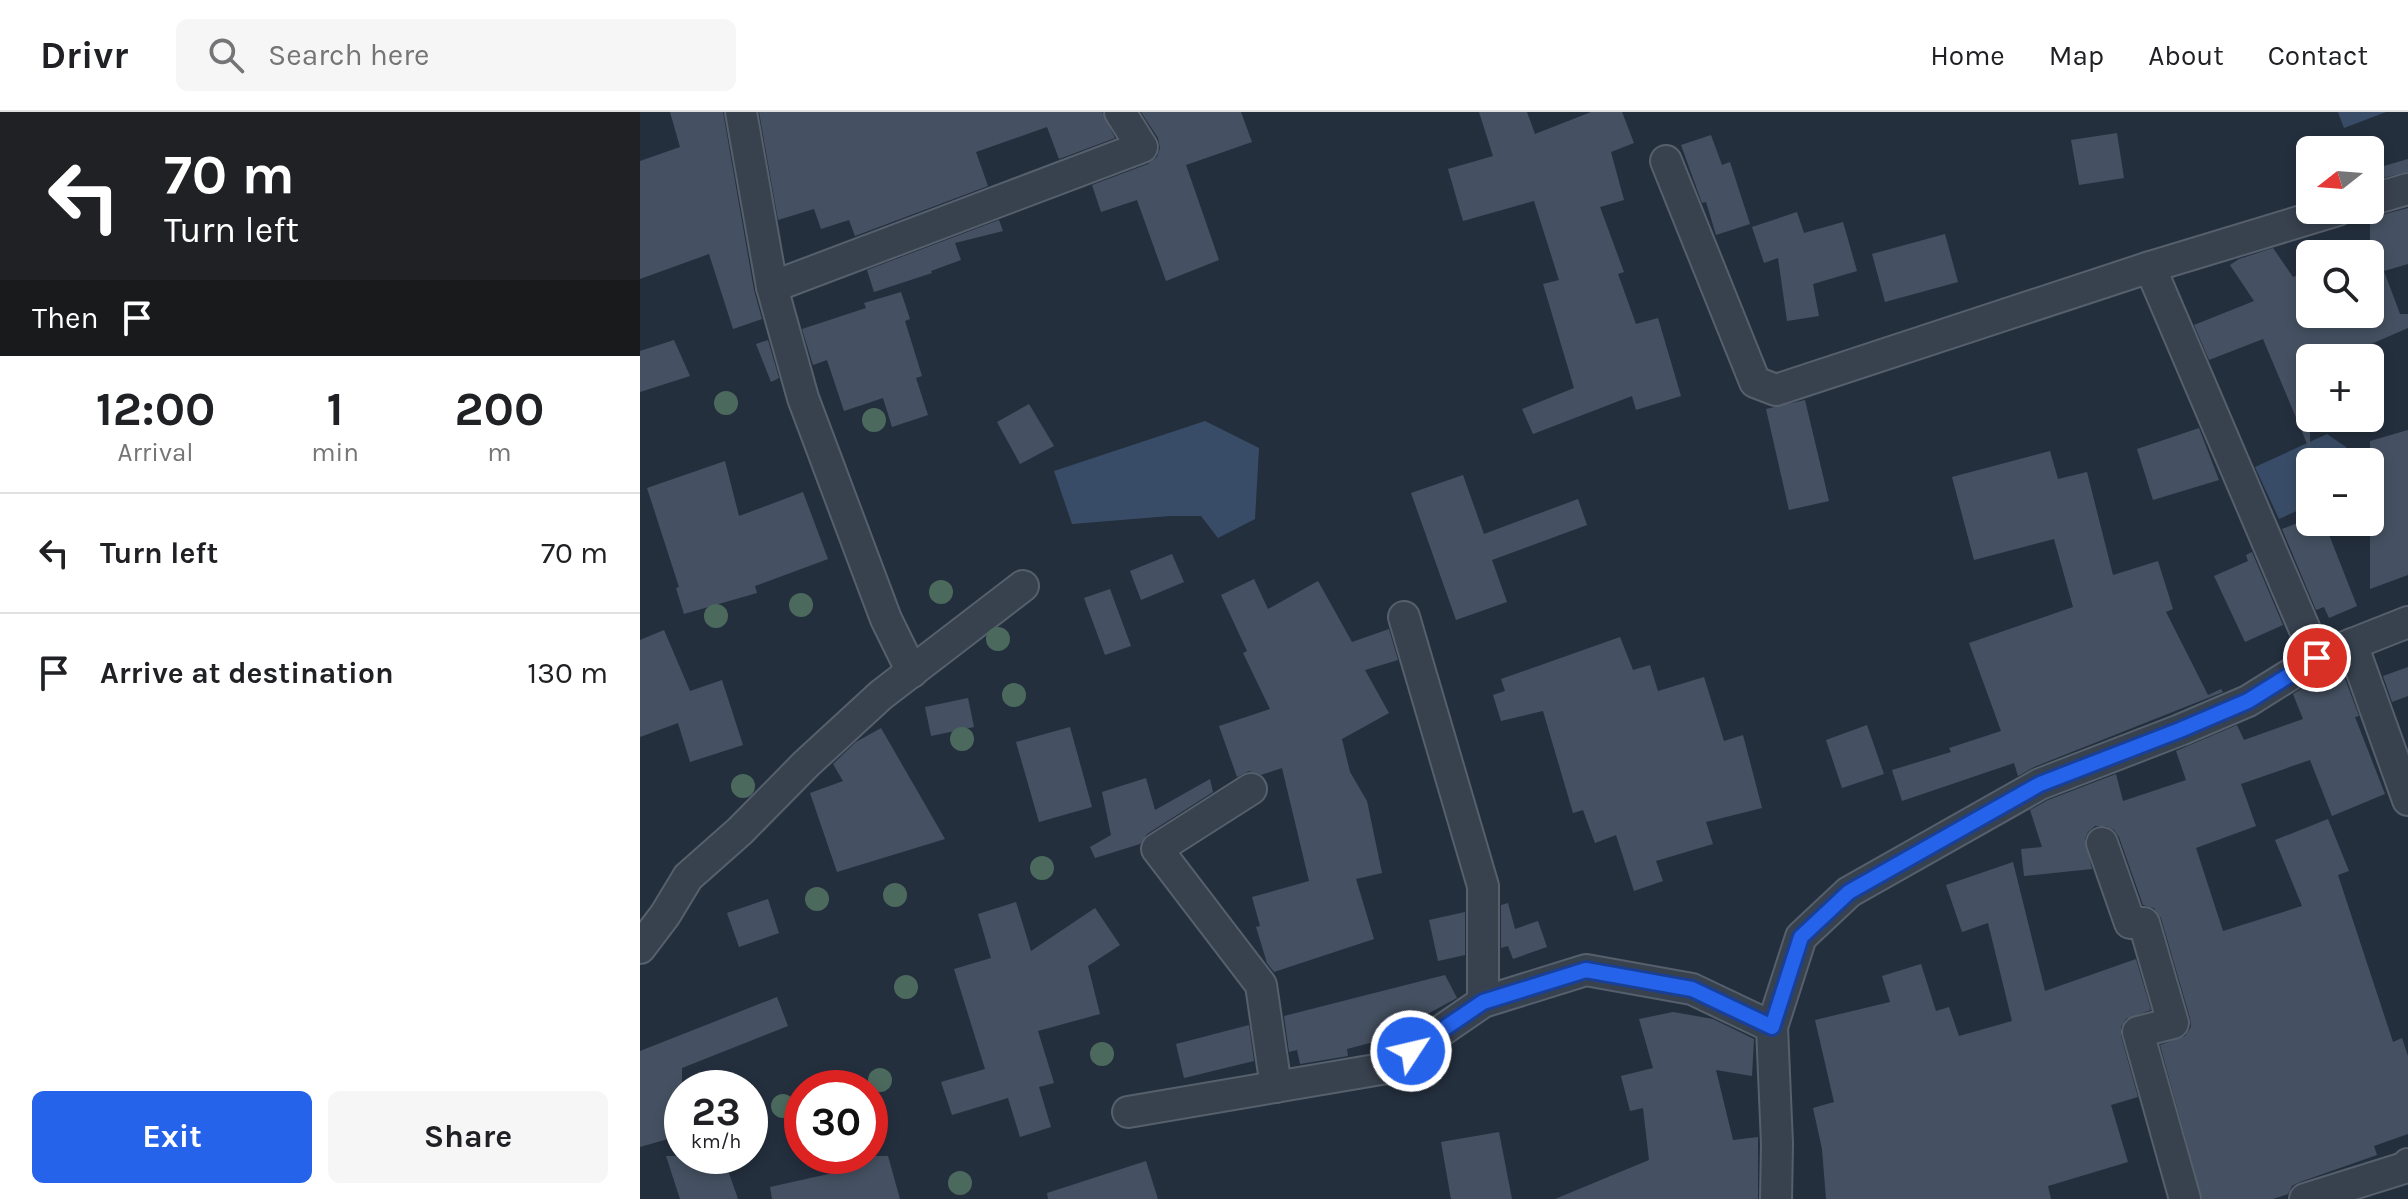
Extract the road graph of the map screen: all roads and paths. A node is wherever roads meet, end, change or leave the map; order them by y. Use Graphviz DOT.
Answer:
graph roads {
  1 [pos="741,112"];
  2 [pos="1120,112"];
  3 [pos="1666,161"];
  4 [pos="2408,189"];
  5 [pos="2384,196"];
  6 [pos="2296,223"];
  7 [pos="2150,267"];
  8 [pos="772,287"];
  9 [pos="1023,586"];
  10 [pos="1404,617"];
  11 [pos="2408,622"];
  12 [pos="2352,644"];
  13 [pos="2317,658"];
  14 [pos="912,672"];
  15 [pos="1251,789"];
  16 [pos="2408,800"];
  17 [pos="2102,843"];
  18 [pos="640,948"];
  19 [pos="1483,1002"];
  20 [pos="1772,1027"];
  21 [pos="1276,1087"];
  22 [pos="1128,1112"];
  23 [pos="2408,1164"];
  24 [pos="1776,1199"];
  25 [pos="2185,1199"];
  26 [pos="2305,1199"];
  1 -- 8 [label="street"];
  2 -- 8 [label="street"];
  3 -- 7 [label="street"];
  4 -- 5 [label="street"];
  6 -- 7 [label="street"];
  7 -- 13 [label="street"];
  8 -- 14 [label="street"];
  9 -- 14 [label="street"];
  10 -- 19 [label="street"];
  11 -- 12 [label="street"];
  12 -- 13 [label="street"];
  12 -- 16 [label="street"];
  13 -- 20 [label="street"];
  14 -- 18 [label="street"];
  15 -- 21 [label="street"];
  17 -- 25 [label="street"];
  19 -- 20 [label="street"];
  19 -- 21 [label="street"];
  20 -- 24 [label="street"];
  21 -- 22 [label="street"];
  23 -- 26 [label="street"];
}
